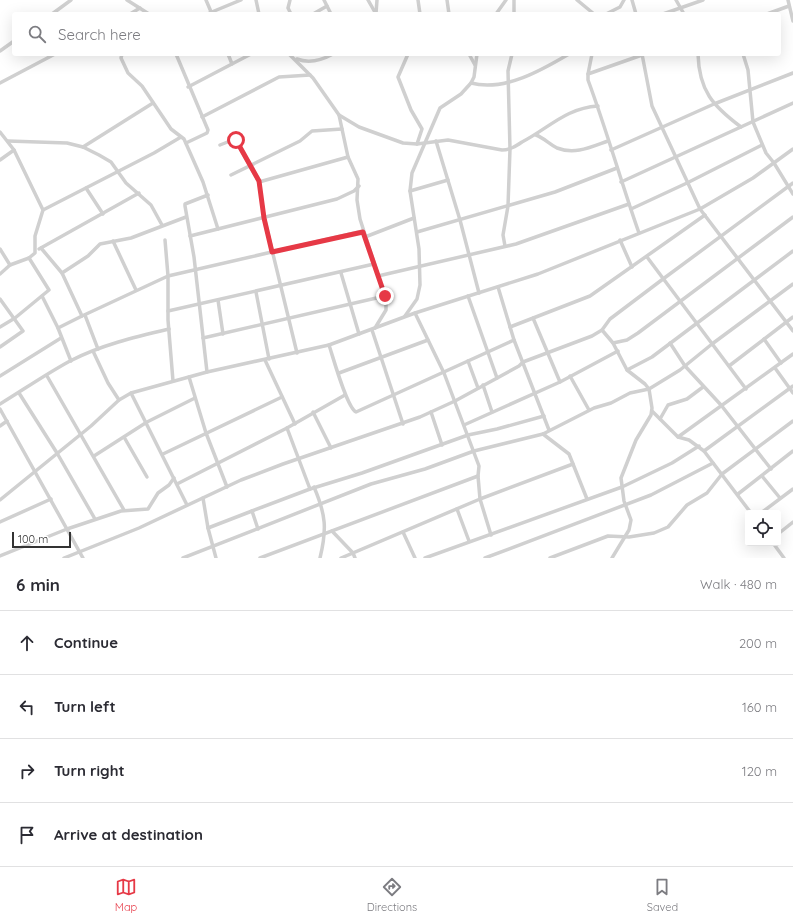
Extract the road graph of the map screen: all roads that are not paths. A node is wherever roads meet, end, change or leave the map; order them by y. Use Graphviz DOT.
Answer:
graph roads {
  1 [pos="71,0"];
  2 [pos="127,0"];
  3 [pos="206,0"];
  4 [pos="241,0"];
  5 [pos="256,0"];
  6 [pos="290,0"];
  7 [pos="324,0"];
  8 [pos="368,0"];
  9 [pos="377,0"];
  10 [pos="418,0"];
  11 [pos="447,0"];
  12 [pos="506,0"];
  13 [pos="514,0"];
  14 [pos="578,0"];
  15 [pos="624,0"];
  16 [pos="632,0"];
  17 [pos="676,0"];
  18 [pos="703,0"];
  19 [pos="788,0"];
  20 [pos="327,6"];
  21 [pos="789,6"];
  22 [pos="140,8"];
  23 [pos="680,8"];
  24 [pos="55,12"];
  25 [pos="133,12"];
  26 [pos="147,12"];
  27 [pos="210,12"];
  28 [pos="212,12"];
  29 [pos="259,12"];
  30 [pos="290,12"];
  31 [pos="316,12"];
  32 [pos="330,12"];
  33 [pos="375,12"];
  34 [pos="376,12"];
  35 [pos="420,12"];
  36 [pos="449,12"];
  37 [pos="497,12"];
  38 [pos="514,12"];
  39 [pos="592,12"];
  40 [pos="610,12"];
  41 [pos="635,12"];
  42 [pos="669,12"];
  43 [pos="683,12"];
  44 [pos="772,12"];
  45 [pos="793,21"];
  46 [pos="12,42"];
  47 [pos="0,51"];
  48 [pos="51,56"];
  49 [pos="122,56"];
  50 [pos="177,56"];
  51 [pos="229,56"];
  52 [pos="247,56"];
  53 [pos="292,56"];
  54 [pos="329,56"];
  55 [pos="407,56"];
  56 [pos="470,56"];
  57 [pos="477,56"];
  58 [pos="511,56"];
  59 [pos="566,56"];
  60 [pos="592,56"];
  61 [pos="637,56"];
  62 [pos="642,56"];
  63 [pos="698,56"];
  64 [pos="744,56"];
  65 [pos="294,58"];
  66 [pos="232,64"];
  67 [pos="476,66"];
  68 [pos="793,73"];
  69 [pos="588,74"];
  70 [pos="310,75"];
  71 [pos="508,81"];
  72 [pos="0,83"];
  73 [pos="471,83"];
  74 [pos="188,87"];
  75 [pos="750,89"];
  76 [pos="153,103"];
  77 [pos="793,103"];
  78 [pos="714,104"];
  79 [pos="598,106"];
  80 [pos="339,115"];
  81 [pos="202,118"];
  82 [pos="753,122"];
  83 [pos="741,127"];
  84 [pos="342,129"];
  85 [pos="661,129"];
  86 [pos="0,132"];
  87 [pos="536,135"];
  88 [pos="181,137"];
  89 [pos="8,141"];
  90 [pos="436,141"];
  91 [pos="608,141"];
  92 [pos="425,142"];
  93 [pos="186,143"];
  94 [pos="417,144"];
  95 [pos="220,145"];
  96 [pos="762,145"];
  97 [pos="83,147"];
  98 [pos="510,149"];
  99 [pos="793,149"];
  100 [pos="14,150"];
  101 [pos="610,150"];
  102 [pos="675,156"];
  103 [pos="348,157"];
  104 [pos="0,160"];
  105 [pos="774,163"];
  106 [pos="249,165"];
  107 [pos="617,168"];
  108 [pos="118,171"];
  109 [pos="231,175"];
  110 [pos="448,180"];
  111 [pos="259,182"];
  112 [pos="621,182"];
  113 [pos="687,183"];
  114 [pos="793,183"];
  115 [pos="359,186"];
  116 [pos="788,187"];
  117 [pos="86,188"];
  118 [pos="410,191"];
  119 [pos="139,193"];
  120 [pos="793,194"];
  121 [pos="208,195"];
  122 [pos="629,204"];
  123 [pos="508,206"];
  124 [pos="631,209"];
  125 [pos="700,209"];
  126 [pos="43,210"];
  127 [pos="103,214"];
  128 [pos="705,215"];
  129 [pos="186,217"];
  130 [pos="793,217"];
  131 [pos="264,218"];
  132 [pos="414,218"];
  133 [pos="460,220"];
  134 [pos="162,225"];
  135 [pos="218,229"];
  136 [pos="363,232"];
  137 [pos="417,232"];
  138 [pos="639,233"];
  139 [pos="190,236"];
  140 [pos="722,236"];
  141 [pos="365,238"];
  142 [pos="114,240"];
  143 [pos="166,240"];
  144 [pos="620,240"];
  145 [pos="505,246"];
  146 [pos="41,248"];
  147 [pos="0,249"];
  148 [pos="37,250"];
  149 [pos="793,251"];
  150 [pos="272,252"];
  151 [pos="468,254"];
  152 [pos="647,257"];
  153 [pos="29,258"];
  154 [pos="739,259"];
  155 [pos="374,264"];
  156 [pos="10,265"];
  157 [pos="420,266"];
  158 [pos="632,267"];
  159 [pos="195,270"];
  160 [pos="341,272"];
  161 [pos="62,273"];
  162 [pos="0,274"];
  163 [pos="168,276"];
  164 [pos="378,276"];
  165 [pos="663,279"];
  166 [pos="755,279"];
  167 [pos="793,284"];
  168 [pos="280,286"];
  169 [pos="498,287"];
  170 [pos="136,290"];
  171 [pos="256,292"];
  172 [pos="479,293"];
  173 [pos="42,296"];
  174 [pos="385,296"];
  175 [pos="468,296"];
  176 [pos="0,299"];
  177 [pos="218,300"];
  178 [pos="770,301"];
  179 [pos="682,302"];
  180 [pos="351,304"];
  181 [pos="198,305"];
  182 [pos="168,311"];
  183 [pos="415,313"];
  184 [pos="84,316"];
  185 [pos="405,317"];
  186 [pos="793,317"];
  187 [pos="14,318"];
  188 [pos="533,318"];
  189 [pos="289,320"];
  190 [pos="787,322"];
  191 [pos="697,323"];
  192 [pos="261,325"];
  193 [pos="0,327"];
  194 [pos="510,327"];
  195 [pos="58,328"];
  196 [pos="169,329"];
  197 [pos="374,329"];
  198 [pos="602,330"];
  199 [pos="793,330"];
  200 [pos="223,334"];
  201 [pos="360,334"];
  202 [pos="61,338"];
  203 [pos="203,338"];
  204 [pos="764,339"];
  205 [pos="428,340"];
  206 [pos="514,340"];
  207 [pos="613,343"];
  208 [pos="670,343"];
  209 [pos="329,344"];
  210 [pos="712,344"];
  211 [pos="0,347"];
  212 [pos="98,349"];
  213 [pos="93,351"];
  214 [pos="618,351"];
  215 [pos="488,352"];
  216 [pos="547,352"];
  217 [pos="297,353"];
  218 [pos="793,354"];
  219 [pos="381,356"];
  220 [pos="267,360"];
  221 [pos="71,361"];
  222 [pos="468,361"];
  223 [pos="523,362"];
  224 [pos="781,363"];
  225 [pos="685,366"];
  226 [pos="729,366"];
  227 [pos="775,368"];
  228 [pos="627,370"];
  229 [pos="207,372"];
  230 [pos="444,372"];
  231 [pos="339,373"];
  232 [pos="0,376"];
  233 [pos="46,376"];
  234 [pos="570,376"];
  235 [pos="189,377"];
  236 [pos="497,378"];
  237 [pos="173,381"];
  238 [pos="560,382"];
  239 [pos="483,385"];
  240 [pos="703,387"];
  241 [pos="791,387"];
  242 [pos="478,388"];
  243 [pos="649,389"];
  244 [pos="746,389"];
  245 [pos="19,393"];
  246 [pos="131,393"];
  247 [pos="535,393"];
  248 [pos="793,393"];
  249 [pos="345,395"];
  250 [pos="394,396"];
  251 [pos="282,397"];
  252 [pos="195,398"];
  253 [pos="119,400"];
  254 [pos="455,401"];
  255 [pos="0,404"];
  256 [pos="721,405"];
  257 [pos="0,409"];
  258 [pos="589,410"];
  259 [pos="652,411"];
  260 [pos="313,412"];
  261 [pos="431,412"];
  262 [pos="492,412"];
  263 [pos="544,416"];
  264 [pos="660,419"];
  265 [pos="7,421"];
  266 [pos="793,421"];
  267 [pos="146,422"];
  268 [pos="295,424"];
  269 [pos="403,424"];
  270 [pos="464,424"];
  271 [pos="0,426"];
  272 [pos="738,426"];
  273 [pos="287,428"];
  274 [pos="549,430"];
  275 [pos="206,433"];
  276 [pos="80,434"];
  277 [pos="543,434"];
  278 [pos="468,435"];
  279 [pos="124,437"];
  280 [pos="678,437"];
  281 [pos="442,444"];
  282 [pos="699,446"];
  283 [pos="330,448"];
  284 [pos="755,449"];
  285 [pos="474,451"];
  286 [pos="704,451"];
  287 [pos="793,451"];
  288 [pos="58,453"];
  289 [pos="163,454"];
  290 [pos="94,456"];
  291 [pos="298,458"];
  292 [pos="217,463"];
  293 [pos="713,463"];
  294 [pos="573,464"];
  295 [pos="771,469"];
  296 [pos="36,471"];
  297 [pos="722,474"];
  298 [pos="478,476"];
  299 [pos="762,476"];
  300 [pos="147,477"];
  301 [pos="174,478"];
  302 [pos="177,484"];
  303 [pos="227,487"];
  304 [pos="622,487"];
  305 [pos="312,488"];
  306 [pos="793,489"];
  307 [pos="738,494"];
  308 [pos="204,498"];
  309 [pos="780,498"];
  310 [pos="51,499"];
  311 [pos="480,499"];
  312 [pos="587,499"];
  313 [pos="0,500"];
  314 [pos="320,504"];
  315 [pos="187,505"];
  316 [pos="626,505"];
  317 [pos="456,509"];
  318 [pos="124,510"];
  319 [pos="749,510"];
  320 [pos="765,510"];
  321 [pos="252,511"];
  322 [pos="95,519"];
  323 [pos="0,522"];
  324 [pos="793,522"];
  325 [pos="208,528"];
  326 [pos="67,529"];
  327 [pos="258,529"];
  328 [pos="332,531"];
  329 [pos="403,532"];
  330 [pos="781,532"];
  331 [pos="325,534"];
  332 [pos="491,535"];
  333 [pos="624,536"];
  334 [pos="469,542"];
  335 [pos="212,546"];
  336 [pos="774,546"];
  337 [pos="80,552"];
  338 [pos="353,553"];
  339 [pos="0,556"];
  340 [pos="64,558"];
  341 [pos="83,558"];
  342 [pos="182,558"];
  343 [pos="216,558"];
  344 [pos="260,558"];
  345 [pos="320,558"];
  346 [pos="341,558"];
  347 [pos="355,558"];
  348 [pos="415,558"];
  349 [pos="424,558"];
  350 [pos="485,558"];
  351 [pos="550,558"];
  352 [pos="612,558"];
  353 [pos="784,558"];
  1 -- 24 [label="street"];
  2 -- 22 [label="street"];
  3 -- 27 [label="street"];
  4 -- 28 [label="street"];
  5 -- 29 [label="street"];
  6 -- 30 [label="street"];
  7 -- 20 [label="street"];
  8 -- 33 [label="street"];
  9 -- 34 [label="street"];
  10 -- 35 [label="street"];
  11 -- 36 [label="street"];
  12 -- 37 [label="street"];
  13 -- 38 [label="street"];
  14 -- 39 [label="street"];
  15 -- 40 [label="street"];
  16 -- 41 [label="street"];
  17 -- 23 [label="street"];
  18 -- 23 [label="street"];
  19 -- 21 [label="street"];
  20 -- 31 [label="street"];
  20 -- 32 [label="street"];
  21 -- 44 [label="street"];
  21 -- 45 [label="street"];
  22 -- 25 [label="street"];
  22 -- 26 [label="street"];
  23 -- 42 [label="street"];
  23 -- 43 [label="street"];
  46 -- 47 [label="street"];
  48 -- 72 [label="street"];
  49 -- 76 [label="street"];
  50 -- 74 [label="street"];
  51 -- 66 [label="street"];
  52 -- 66 [label="street"];
  53 -- 65 [label="street"];
  54 -- 65 [label="street"];
  55 -- 94 [label="street"];
  56 -- 67 [label="street"];
  57 -- 67 [label="street"];
  58 -- 71 [label="street"];
  59 -- 71 [label="street"];
  60 -- 69 [label="street"];
  61 -- 69 [label="street"];
  62 -- 85 [label="street"];
  63 -- 78 [label="street"];
  64 -- 75 [label="street"];
  65 -- 70 [label="street"];
  66 -- 74 [label="street"];
  67 -- 73 [label="street"];
  68 -- 75 [label="street"];
  69 -- 79 [label="street"];
  70 -- 80 [label="street"];
  70 -- 81 [label="street"];
  71 -- 73 [label="street"];
  71 -- 98 [label="street"];
  73 -- 92 [label="street"];
  74 -- 81 [label="street"];
  75 -- 78 [label="street"];
  75 -- 82 [label="street"];
  76 -- 88 [label="street"];
  76 -- 97 [label="street"];
  77 -- 82 [label="street"];
  78 -- 83 [label="street"];
  78 -- 85 [label="street"];
  79 -- 87 [label="street"];
  79 -- 91 [label="street"];
  80 -- 84 [label="street"];
  80 -- 94 [label="street"];
  81 -- 93 [label="street"];
  82 -- 83 [label="street"];
  82 -- 96 [label="street"];
  83 -- 102 [label="street"];
  84 -- 103 [label="street"];
  84 -- 106 [label="street"];
  85 -- 101 [label="street"];
  85 -- 102 [label="street"];
  86 -- 89 [label="street"];
  87 -- 91 [label="street"];
  87 -- 98 [label="street"];
  88 -- 93 [label="street"];
  88 -- 108 [label="street"];
  89 -- 97 [label="street"];
  89 -- 100 [label="street"];
  90 -- 92 [label="street"];
  90 -- 98 [label="street"];
  90 -- 110 [label="street"];
  91 -- 101 [label="street"];
  92 -- 94 [label="street"];
  92 -- 118 [label="street"];
  93 -- 121 [label="street"];
  95 -- 106 [label="street"];
  96 -- 105 [label="street"];
  96 -- 113 [label="street"];
  97 -- 108 [label="street"];
  98 -- 123 [label="street"];
  99 -- 105 [label="street"];
  100 -- 104 [label="street"];
  100 -- 126 [label="street"];
  101 -- 107 [label="street"];
  102 -- 112 [label="street"];
  102 -- 113 [label="street"];
  103 -- 111 [label="street"];
  103 -- 115 [label="street"];
  105 -- 116 [label="street"];
  105 -- 125 [label="street"];
  106 -- 109 [label="street"];
  106 -- 111 [label="street"];
  107 -- 112 [label="street"];
  107 -- 123 [label="street"];
  108 -- 117 [label="street"];
  108 -- 119 [label="street"];
  110 -- 118 [label="street"];
  110 -- 133 [label="street"];
  111 -- 131 [label="street"];
  112 -- 122 [label="street"];
  113 -- 124 [label="street"];
  113 -- 125 [label="street"];
  114 -- 116 [label="street"];
  115 -- 131 [label="street"];
  115 -- 136 [label="street"];
  116 -- 120 [label="street"];
  116 -- 140 [label="street"];
  117 -- 126 [label="street"];
  117 -- 127 [label="street"];
  118 -- 132 [label="street"];
  119 -- 127 [label="street"];
  119 -- 134 [label="street"];
  121 -- 129 [label="street"];
  121 -- 135 [label="street"];
  122 -- 124 [label="street"];
  122 -- 145 [label="street"];
  123 -- 133 [label="street"];
  123 -- 145 [label="street"];
  124 -- 138 [label="street"];
  125 -- 128 [label="street"];
  125 -- 138 [label="street"];
  126 -- 148 [label="street"];
  127 -- 146 [label="street"];
  128 -- 140 [label="street"];
  128 -- 152 [label="street"];
  129 -- 134 [label="street"];
  129 -- 139 [label="street"];
  130 -- 154 [label="street"];
  131 -- 135 [label="street"];
  131 -- 150 [label="street"];
  132 -- 137 [label="street"];
  132 -- 141 [label="street"];
  133 -- 137 [label="street"];
  133 -- 151 [label="street"];
  134 -- 142 [label="street"];
  135 -- 139 [label="street"];
  136 -- 141 [label="street"];
  136 -- 150 [label="street"];
  137 -- 157 [label="street"];
  138 -- 144 [label="street"];
  139 -- 159 [label="street"];
  140 -- 154 [label="street"];
  140 -- 165 [label="street"];
  141 -- 155 [label="street"];
  142 -- 161 [label="street"];
  142 -- 170 [label="street"];
  143 -- 163 [label="street"];
  144 -- 158 [label="street"];
  144 -- 169 [label="street"];
  145 -- 151 [label="street"];
  146 -- 148 [label="street"];
  146 -- 161 [label="street"];
  147 -- 156 [label="street"];
  148 -- 153 [label="street"];
  149 -- 166 [label="street"];
  150 -- 159 [label="street"];
  150 -- 168 [label="street"];
  151 -- 157 [label="street"];
  151 -- 172 [label="street"];
  152 -- 158 [label="street"];
  152 -- 165 [label="street"];
  153 -- 156 [label="street"];
  153 -- 173 [label="street"];
  154 -- 166 [label="street"];
  154 -- 179 [label="street"];
  155 -- 160 [label="street"];
  155 -- 164 [label="street"];
  156 -- 162 [label="street"];
  157 -- 164 [label="street"];
  157 -- 185 [label="street"];
  158 -- 188 [label="street"];
  159 -- 163 [label="street"];
  159 -- 181 [label="street"];
  160 -- 168 [label="street"];
  160 -- 180 [label="street"];
  161 -- 184 [label="street"];
  163 -- 170 [label="street"];
  163 -- 182 [label="street"];
  164 -- 174 [label="street"];
  165 -- 179 [label="street"];
  165 -- 198 [label="street"];
  166 -- 178 [label="street"];
  166 -- 191 [label="street"];
  167 -- 178 [label="street"];
  168 -- 171 [label="street"];
  168 -- 189 [label="street"];
  169 -- 172 [label="street"];
  169 -- 194 [label="street"];
  170 -- 184 [label="street"];
  171 -- 177 [label="street"];
  171 -- 192 [label="street"];
  172 -- 175 [label="street"];
  173 -- 187 [label="street"];
  173 -- 195 [label="street"];
  174 -- 180 [label="street"];
  174 -- 197 [label="street"];
  175 -- 183 [label="street"];
  175 -- 215 [label="street"];
  176 -- 187 [label="street"];
  177 -- 181 [label="street"];
  177 -- 200 [label="street"];
  178 -- 190 [label="street"];
  178 -- 210 [label="street"];
  179 -- 191 [label="street"];
  179 -- 207 [label="street"];
  180 -- 189 [label="street"];
  180 -- 201 [label="street"];
  181 -- 182 [label="street"];
  181 -- 203 [label="street"];
  182 -- 196 [label="street"];
  183 -- 185 [label="street"];
  183 -- 205 [label="street"];
  184 -- 195 [label="street"];
  184 -- 212 [label="street"];
  185 -- 197 [label="street"];
  186 -- 190 [label="street"];
  187 -- 193 [label="street"];
  187 -- 211 [label="street"];
  188 -- 194 [label="street"];
  188 -- 216 [label="street"];
  189 -- 192 [label="street"];
  189 -- 217 [label="street"];
  190 -- 199 [label="street"];
  190 -- 204 [label="street"];
  191 -- 208 [label="street"];
  191 -- 210 [label="street"];
  192 -- 200 [label="street"];
  192 -- 220 [label="street"];
  194 -- 206 [label="street"];
  195 -- 202 [label="street"];
  196 -- 212 [label="street"];
  196 -- 237 [label="street"];
  197 -- 201 [label="street"];
  197 -- 219 [label="street"];
  198 -- 207 [label="street"];
  198 -- 216 [label="street"];
  200 -- 203 [label="street"];
  201 -- 209 [label="street"];
  202 -- 221 [label="street"];
  202 -- 232 [label="street"];
  203 -- 229 [label="street"];
  204 -- 224 [label="street"];
  204 -- 226 [label="street"];
  205 -- 219 [label="street"];
  205 -- 230 [label="street"];
  206 -- 215 [label="street"];
  206 -- 223 [label="street"];
  207 -- 214 [label="street"];
  208 -- 225 [label="street"];
  208 -- 228 [label="street"];
  209 -- 217 [label="street"];
  209 -- 231 [label="street"];
  210 -- 225 [label="street"];
  210 -- 226 [label="street"];
  212 -- 213 [label="street"];
  213 -- 221 [label="street"];
  213 -- 253 [label="street"];
  214 -- 228 [label="street"];
  214 -- 234 [label="street"];
  215 -- 222 [label="street"];
  215 -- 236 [label="street"];
  216 -- 223 [label="street"];
  216 -- 238 [label="street"];
  217 -- 220 [label="street"];
  218 -- 224 [label="street"];
  219 -- 231 [label="street"];
  219 -- 250 [label="street"];
  220 -- 229 [label="street"];
  220 -- 251 [label="street"];
  221 -- 233 [label="street"];
  222 -- 230 [label="street"];
  222 -- 242 [label="street"];
  223 -- 236 [label="street"];
  223 -- 247 [label="street"];
  224 -- 227 [label="street"];
  225 -- 240 [label="street"];
  225 -- 243 [label="street"];
  226 -- 244 [label="street"];
  227 -- 241 [label="street"];
  227 -- 244 [label="street"];
  228 -- 243 [label="street"];
  229 -- 235 [label="street"];
  230 -- 250 [label="street"];
  230 -- 254 [label="street"];
  231 -- 249 [label="street"];
  233 -- 245 [label="street"];
  233 -- 276 [label="street"];
  234 -- 238 [label="street"];
  234 -- 258 [label="street"];
  235 -- 237 [label="street"];
  235 -- 252 [label="street"];
  236 -- 239 [label="street"];
  237 -- 246 [label="street"];
  238 -- 247 [label="street"];
  239 -- 242 [label="street"];
  239 -- 262 [label="street"];
  240 -- 256 [label="street"];
  240 -- 264 [label="street"];
  241 -- 248 [label="street"];
  241 -- 272 [label="street"];
  242 -- 254 [label="street"];
  243 -- 258 [label="street"];
  243 -- 259 [label="street"];
  244 -- 256 [label="street"];
  245 -- 255 [label="street"];
  245 -- 288 [label="street"];
  246 -- 253 [label="street"];
  246 -- 267 [label="street"];
  247 -- 262 [label="street"];
  247 -- 263 [label="street"];
  249 -- 250 [label="street"];
  249 -- 260 [label="street"];
  250 -- 269 [label="street"];
  251 -- 268 [label="street"];
  251 -- 275 [label="street"];
  252 -- 267 [label="street"];
  252 -- 275 [label="street"];
  253 -- 276 [label="street"];
  254 -- 261 [label="street"];
  254 -- 270 [label="street"];
  256 -- 272 [label="street"];
  256 -- 280 [label="street"];
  257 -- 265 [label="street"];
  258 -- 274 [label="street"];
  259 -- 264 [label="street"];
  259 -- 304 [label="street"];
  260 -- 268 [label="street"];
  260 -- 283 [label="street"];
  261 -- 269 [label="street"];
  261 -- 281 [label="street"];
  262 -- 270 [label="street"];
  263 -- 274 [label="street"];
  263 -- 278 [label="street"];
  264 -- 280 [label="street"];
  265 -- 271 [label="street"];
  265 -- 296 [label="street"];
  266 -- 284 [label="street"];
  267 -- 279 [label="street"];
  267 -- 289 [label="street"];
  268 -- 273 [label="street"];
  269 -- 283 [label="street"];
  270 -- 278 [label="street"];
  272 -- 284 [label="street"];
  272 -- 286 [label="street"];
  273 -- 291 [label="street"];
  273 -- 292 [label="street"];
  274 -- 277 [label="street"];
  275 -- 289 [label="street"];
  275 -- 292 [label="street"];
  276 -- 288 [label="street"];
  276 -- 290 [label="street"];
  277 -- 285 [label="street"];
  277 -- 294 [label="street"];
  278 -- 281 [label="street"];
  278 -- 285 [label="street"];
  279 -- 290 [label="street"];
  279 -- 300 [label="street"];
  280 -- 282 [label="street"];
  281 -- 305 [label="street"];
  282 -- 286 [label="street"];
  282 -- 304 [label="street"];
  283 -- 291 [label="street"];
  284 -- 295 [label="street"];
  284 -- 297 [label="street"];
  285 -- 298 [label="street"];
  285 -- 314 [label="street"];
  286 -- 293 [label="street"];
  287 -- 295 [label="street"];
  288 -- 296 [label="street"];
  288 -- 322 [label="street"];
  289 -- 301 [label="street"];
  290 -- 318 [label="street"];
  291 -- 303 [label="street"];
  291 -- 305 [label="street"];
  292 -- 302 [label="street"];
  292 -- 303 [label="street"];
  293 -- 297 [label="street"];
  293 -- 316 [label="street"];
  294 -- 311 [label="street"];
  294 -- 312 [label="street"];
  295 -- 299 [label="street"];
  296 -- 310 [label="street"];
  296 -- 313 [label="street"];
  297 -- 307 [label="street"];
  297 -- 333 [label="street"];
  298 -- 311 [label="street"];
  298 -- 328 [label="street"];
  299 -- 307 [label="street"];
  299 -- 309 [label="street"];
  301 -- 302 [label="street"];
  301 -- 318 [label="street"];
  302 -- 315 [label="street"];
  303 -- 308 [label="street"];
  304 -- 312 [label="street"];
  304 -- 316 [label="street"];
  305 -- 314 [label="street"];
  305 -- 321 [label="street"];
  306 -- 309 [label="street"];
  307 -- 319 [label="street"];
  308 -- 315 [label="street"];
  308 -- 325 [label="street"];
  309 -- 320 [label="street"];
  310 -- 323 [label="street"];
  310 -- 326 [label="street"];
  311 -- 317 [label="street"];
  311 -- 332 [label="street"];
  312 -- 332 [label="street"];
  314 -- 327 [label="street"];
  314 -- 331 [label="street"];
  315 -- 337 [label="street"];
  316 -- 333 [label="street"];
  316 -- 350 [label="street"];
  317 -- 329 [label="street"];
  317 -- 334 [label="street"];
  318 -- 322 [label="street"];
  321 -- 325 [label="street"];
  321 -- 327 [label="street"];
  322 -- 326 [label="street"];
  324 -- 330 [label="street"];
  325 -- 335 [label="street"];
  326 -- 337 [label="street"];
  326 -- 339 [label="street"];
  327 -- 335 [label="street"];
  328 -- 331 [label="street"];
  328 -- 338 [label="street"];
  329 -- 338 [label="street"];
  329 -- 348 [label="street"];
  331 -- 344 [label="street"];
  331 -- 345 [label="street"];
  332 -- 334 [label="street"];
  333 -- 351 [label="street"];
  333 -- 352 [label="street"];
  334 -- 349 [label="street"];
  335 -- 342 [label="street"];
  335 -- 343 [label="street"];
  336 -- 353 [label="street"];
  337 -- 340 [label="street"];
  337 -- 341 [label="street"];
  338 -- 346 [label="street"];
  338 -- 347 [label="street"];
}
